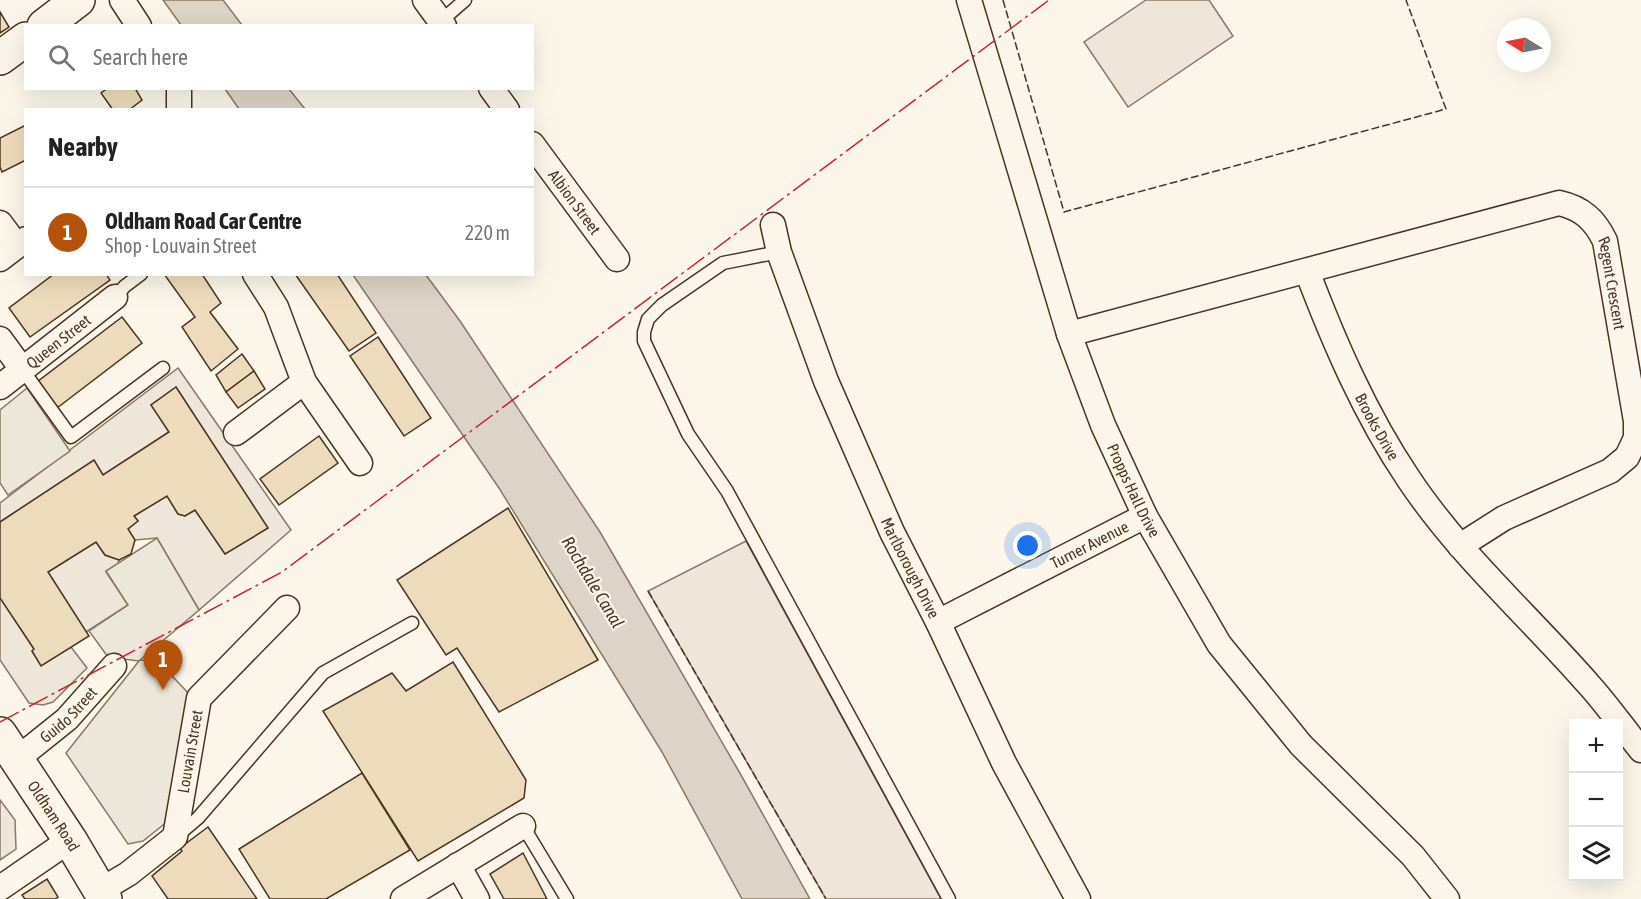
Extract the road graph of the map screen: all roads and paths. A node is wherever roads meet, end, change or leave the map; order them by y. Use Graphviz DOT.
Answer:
graph roads {
  1 [pos="78,0"];
  2 [pos="122,0"];
  3 [pos="425,0"];
  4 [pos="465,0"];
  5 [pos="969,0"];
  6 [pos="442,23"];
  7 [pos="47,24"];
  8 [pos="138,24"];
  9 [pos="24,40"];
  10 [pos="0,58"];
  11 [pos="179,90"];
  12 [pos="492,90"];
  13 [pos="179,108"];
  14 [pos="506,108"];
  15 [pos="534,147"];
  16 [pos="0,223"];
  17 [pos="773,225"];
  18 [pos="14,248"];
  19 [pos="779,252"];
  20 [pos="618,259"];
  21 [pos="1307,270"];
  22 [pos="138,276"];
  23 [pos="256,276"];
  24 [pos="115,297"];
  25 [pos="1069,334"];
  26 [pos="0,339"];
  27 [pos="163,368"];
  28 [pos="22,369"];
  29 [pos="304,382"];
  30 [pos="0,387"];
  31 [pos="236,434"];
  32 [pos="360,464"];
  33 [pos="1145,516"];
  34 [pos="1460,546"];
  35 [pos="287,608"];
  36 [pos="938,622"];
  37 [pos="412,623"];
  38 [pos="114,666"];
  39 [pos="8,746"];
  40 [pos="1641,750"];
  41 [pos="523,826"];
  42 [pos="175,837"];
  43 [pos="70,840"];
  44 [pos="458,865"];
  45 [pos="0,888"];
  46 [pos="103,894"];
  47 [pos="403,899"];
  48 [pos="477,899"];
  49 [pos="567,899"];
  50 [pos="949,899"];
  51 [pos="1078,899"];
  52 [pos="1447,899"];
  1 -- 7 [label="main road"];
  2 -- 8 [label="street"];
  3 -- 6 [label="street"];
  4 -- 6 [label="lane"];
  5 -- 25 [label="street, Propps Hall Drive"];
  9 -- 10 [label="main road"];
  11 -- 13 [label="street"];
  12 -- 14 [label="street"];
  15 -- 20 [label="street, Albion Street"];
  16 -- 18 [label="street"];
  17 -- 19 [label="street, Marlborough Drive"];
  19 -- 36 [label="street, Marlborough Drive"];
  19 -- 50 [label="lane"];
  21 -- 25 [label="street"];
  21 -- 34 [label="street, Brooks Drive"];
  21 -- 34 [label="street, Regent Crescent"];
  22 -- 24 [label="lane"];
  23 -- 29 [label="street"];
  24 -- 28 [label="street, Queen Street"];
  25 -- 33 [label="street, Propps Hall Drive"];
  26 -- 28 [label="street"];
  27 -- 28 [label="lane"];
  28 -- 30 [label="street, Queen Street"];
  29 -- 31 [label="street"];
  29 -- 32 [label="street"];
  33 -- 36 [label="street, Turner Avenue"];
  33 -- 52 [label="street, Propps Hall Drive"];
  34 -- 40 [label="street, Brooks Drive"];
  35 -- 42 [label="street, Louvain Street"];
  36 -- 51 [label="street, Marlborough Drive"];
  37 -- 42 [label="lane"];
  38 -- 39 [label="street, Guido Street"];
  39 -- 43 [label="main road, Oldham Road"];
  41 -- 44 [label="street"];
  41 -- 49 [label="lane"];
  42 -- 46 [label="street"];
  43 -- 45 [label="street"];
  43 -- 46 [label="main road, Oldham Road"];
  44 -- 47 [label="street"];
  44 -- 48 [label="street"];
}
